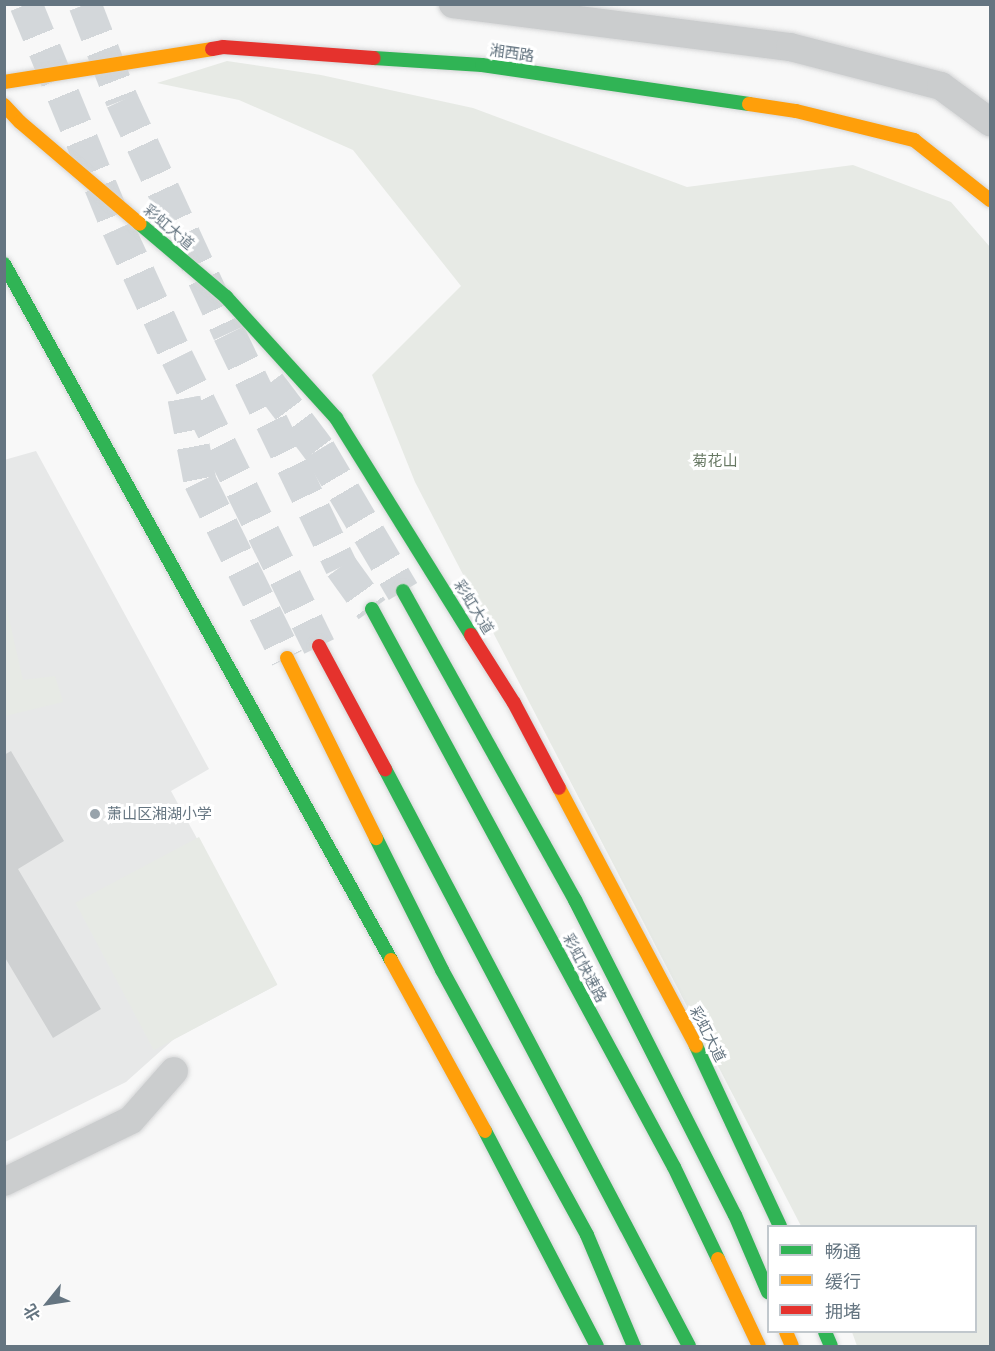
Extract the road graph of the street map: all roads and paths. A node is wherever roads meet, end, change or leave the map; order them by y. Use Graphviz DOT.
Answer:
graph roads {
  1 [pos="453,4"];
  2 [pos="4,82"];
  3 [pos="4,105"];
  4 [pos="990,122"];
  5 [pos="990,200"];
  6 [pos="4,264"];
  7 [pos="403,591"];
  8 [pos="372,609"];
  9 [pos="319,646"];
  10 [pos="287,658"];
  11 [pos="174,1071"];
  12 [pos="4,1182"];
  13 [pos="779,1225"];
  14 [pos="767,1290"];
  15 [pos="786,1333"];
  16 [pos="825,1333"];
  17 [pos="597,1347"];
  18 [pos="634,1347"];
  19 [pos="689,1347"];
  20 [pos="759,1347"];
  21 [pos="792,1347"];
  22 [pos="831,1347"];
  1 -- 4 [label="street"];
  2 -- 5 [label="main road, 湘西路"];
  3 -- 13 [label="main road, 彩虹大道"];
  6 -- 17 [label="main road"];
  7 -- 14 [label="main road"];
  8 -- 20 [label="main road, 彩虹快速路"];
  9 -- 19 [label="main road"];
  10 -- 18 [label="main road"];
  11 -- 12 [label="street"];
  15 -- 21 [label="main road"];
  16 -- 22 [label="main road"];
}
